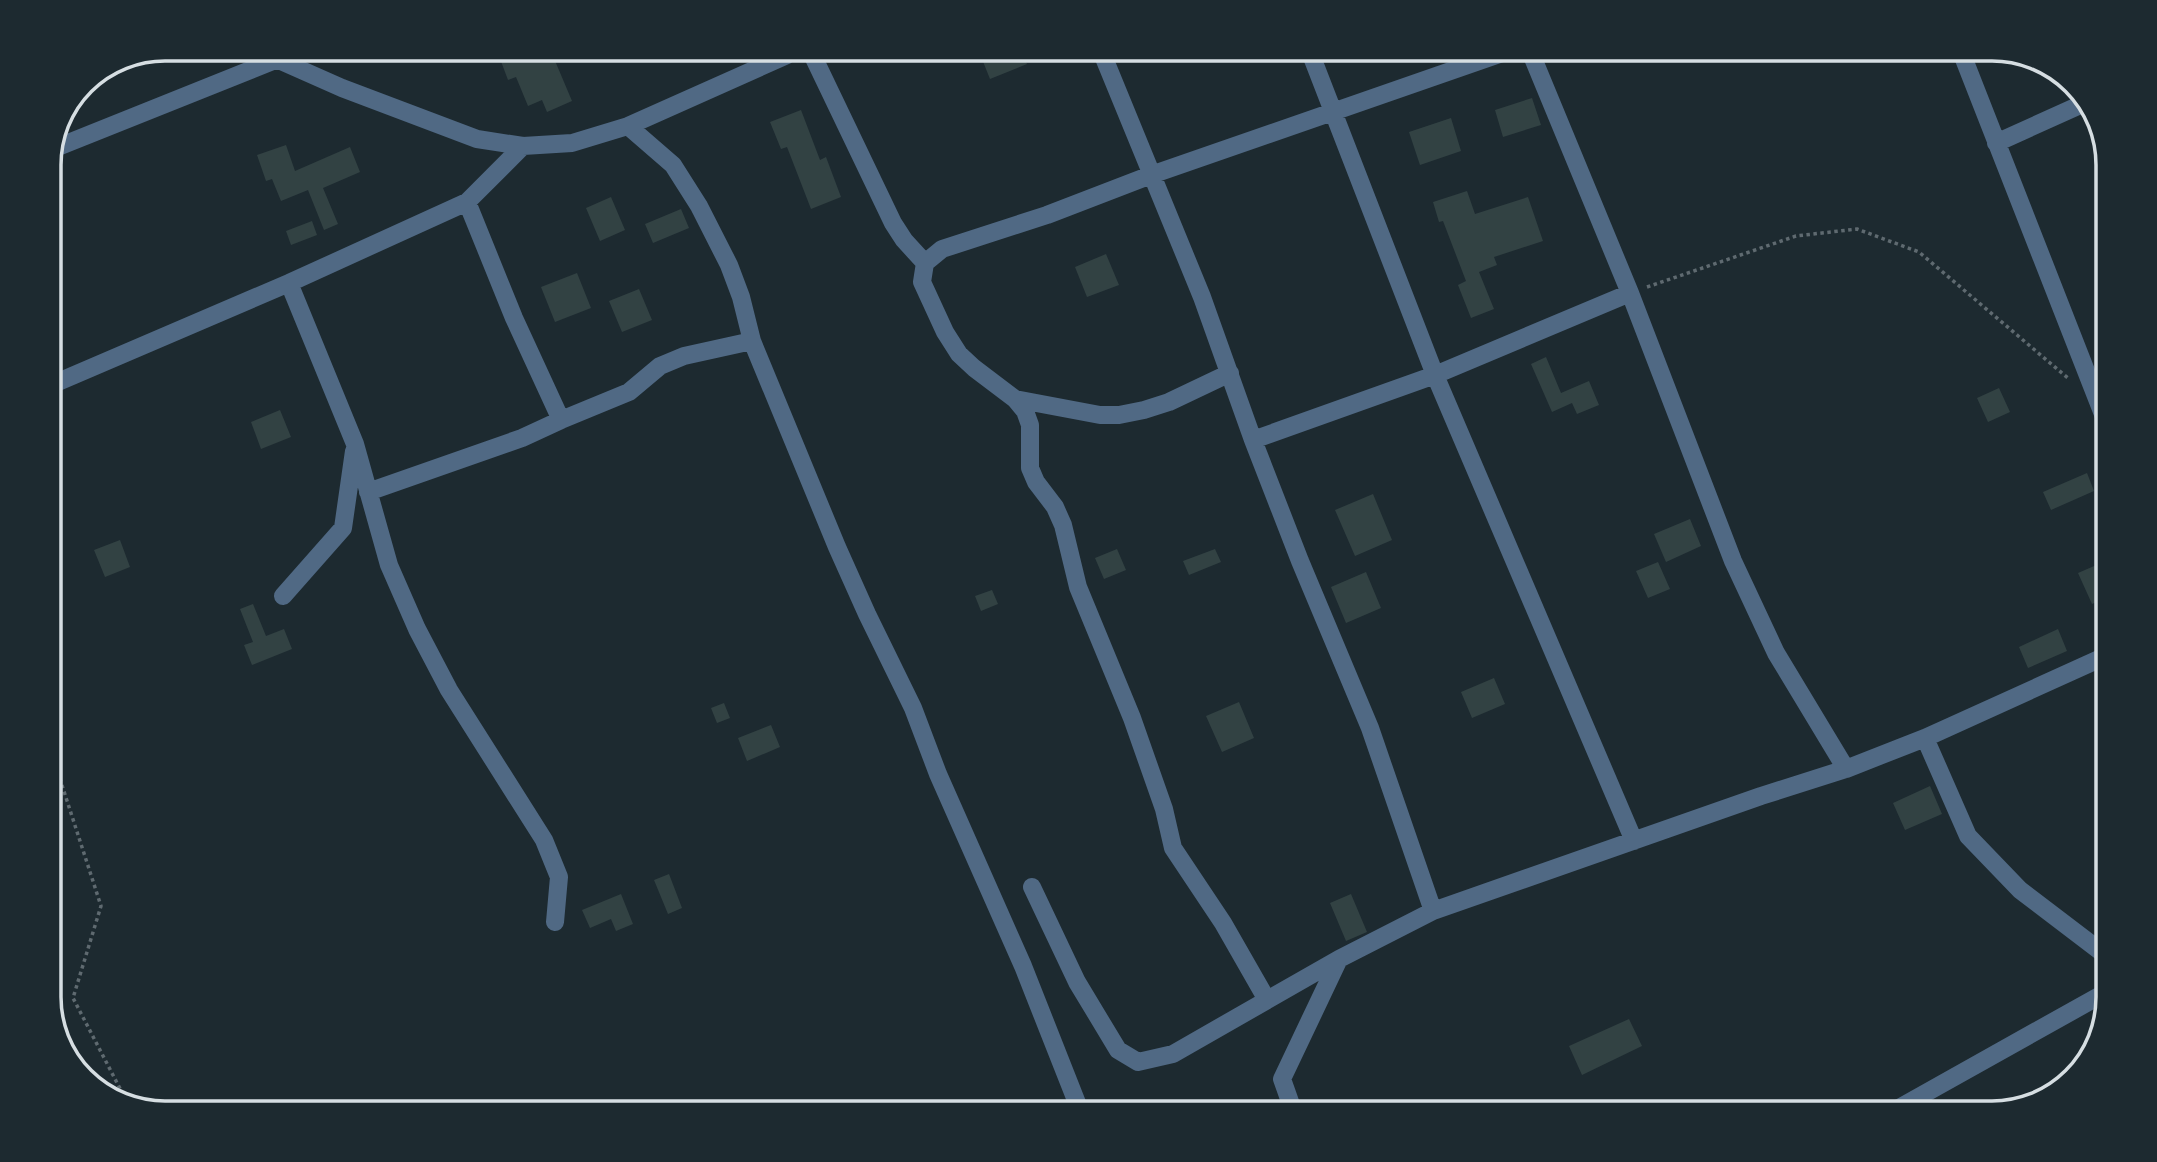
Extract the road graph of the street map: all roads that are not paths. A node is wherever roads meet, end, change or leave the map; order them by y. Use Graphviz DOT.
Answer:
graph roads {
  1 [pos="270,61"];
  2 [pos="284,61"];
  3 [pos="774,61"];
  4 [pos="815,61"];
  5 [pos="1105,61"];
  6 [pos="1313,61"];
  7 [pos="1479,61"];
  8 [pos="1534,61"];
  9 [pos="1965,61"];
  10 [pos="2078,107"];
  11 [pos="1333,112"];
  12 [pos="628,126"];
  13 [pos="1996,143"];
  14 [pos="64,145"];
  15 [pos="523,146"];
  16 [pos="1151,175"];
  17 [pos="467,202"];
  18 [pos="925,263"];
  19 [pos="289,283"];
  20 [pos="1630,293"];
  21 [pos="752,341"];
  22 [pos="1230,373"];
  23 [pos="1435,375"];
  24 [pos="61,381"];
  25 [pos="2096,398"];
  26 [pos="1015,399"];
  27 [pos="561,420"];
  28 [pos="1253,440"];
  29 [pos="355,444"];
  30 [pos="368,492"];
  31 [pos="283,596"];
  32 [pos="2096,660"];
  33 [pos="1925,738"];
  34 [pos="1846,769"];
  35 [pos="1634,841"];
  36 [pos="1032,887"];
  37 [pos="1433,911"];
  38 [pos="555,922"];
  39 [pos="2096,948"];
  40 [pos="1339,959"];
  41 [pos="2096,998"];
  42 [pos="1267,1000"];
  43 [pos="1076,1101"];
  44 [pos="1290,1101"];
  45 [pos="1911,1101"];
  1 -- 14 [label="street"];
  2 -- 15 [label="street"];
  3 -- 12 [label="street"];
  4 -- 18 [label="street"];
  5 -- 16 [label="street"];
  6 -- 11 [label="street"];
  7 -- 11 [label="street"];
  8 -- 20 [label="street"];
  9 -- 13 [label="street"];
  10 -- 13 [label="street"];
  11 -- 16 [label="street"];
  11 -- 23 [label="street"];
  12 -- 15 [label="street"];
  12 -- 21 [label="street"];
  13 -- 25 [label="street"];
  15 -- 17 [label="street"];
  16 -- 18 [label="street"];
  16 -- 22 [label="street"];
  17 -- 19 [label="street"];
  17 -- 27 [label="street"];
  18 -- 26 [label="street"];
  19 -- 24 [label="street"];
  19 -- 29 [label="street"];
  20 -- 23 [label="street"];
  20 -- 34 [label="street"];
  21 -- 27 [label="street"];
  21 -- 43 [label="street"];
  22 -- 26 [label="street"];
  22 -- 28 [label="street"];
  23 -- 28 [label="street"];
  23 -- 35 [label="street"];
  26 -- 42 [label="street"];
  27 -- 30 [label="street"];
  28 -- 37 [label="street"];
  29 -- 30 [label="street"];
  29 -- 31 [label="street"];
  30 -- 38 [label="street"];
  32 -- 33 [label="street"];
  33 -- 34 [label="street"];
  33 -- 39 [label="street"];
  34 -- 35 [label="street"];
  35 -- 37 [label="street"];
  36 -- 42 [label="street"];
  37 -- 40 [label="street"];
  40 -- 42 [label="street"];
  40 -- 44 [label="street"];
  41 -- 45 [label="street"];
}
